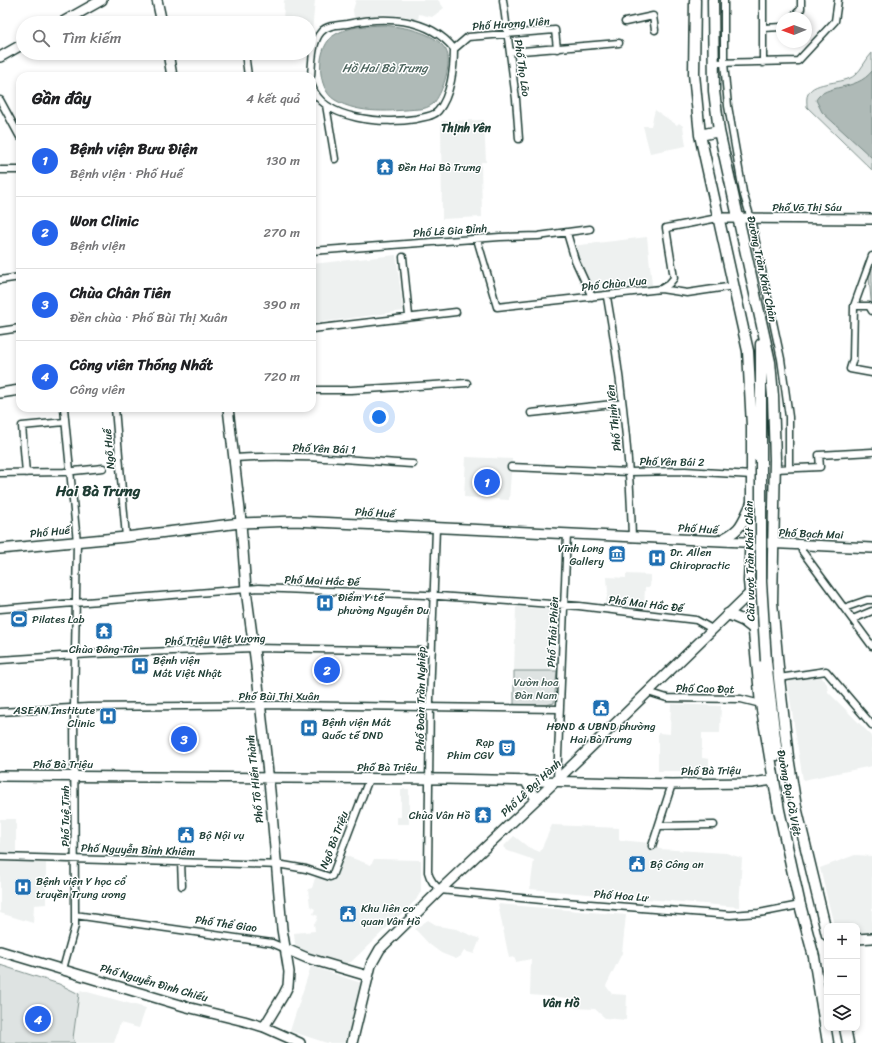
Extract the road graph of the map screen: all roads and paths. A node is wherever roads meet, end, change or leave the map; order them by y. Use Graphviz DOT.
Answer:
graph roads {
  1 [pos="102,0"];
  2 [pos="157,0"];
  3 [pos="502,0"];
  4 [pos="695,0"];
  5 [pos="713,0"];
  6 [pos="724,0"];
  7 [pos="763,0"];
  8 [pos="801,0"];
  9 [pos="838,0"];
  10 [pos="798,12"];
  11 [pos="73,16"];
  12 [pos="160,16"];
  13 [pos="625,22"];
  14 [pos="776,27"];
  15 [pos="763,28"];
  16 [pos="655,30"];
  17 [pos="507,35"];
  18 [pos="619,43"];
  19 [pos="316,44"];
  20 [pos="16,48"];
  21 [pos="454,49"];
  22 [pos="557,49"];
  23 [pos="510,52"];
  24 [pos="0,57"];
  25 [pos="169,60"];
  26 [pos="246,60"];
  27 [pos="314,60"];
  28 [pos="714,63"];
  29 [pos="724,63"];
  30 [pos="763,63"];
  31 [pos="171,72"];
  32 [pos="247,72"];
  33 [pos="312,72"];
  34 [pos="316,98"];
  35 [pos="0,100"];
  36 [pos="326,105"];
  37 [pos="16,130"];
  38 [pos="719,131"];
  39 [pos="700,135"];
  40 [pos="519,139"];
  41 [pos="335,159"];
  42 [pos="0,170"];
  43 [pos="16,170"];
  44 [pos="718,218"];
  45 [pos="739,218"];
  46 [pos="751,218"];
  47 [pos="872,219"];
  48 [pos="590,229"];
  49 [pos="567,233"];
  50 [pos="477,239"];
  51 [pos="316,251"];
  52 [pos="872,256"];
  53 [pos="403,257"];
  54 [pos="16,278"];
  55 [pos="0,280"];
  56 [pos="734,286"];
  57 [pos="662,289"];
  58 [pos="592,297"];
  59 [pos="607,297"];
  60 [pos="854,306"];
  61 [pos="872,310"];
  62 [pos="456,312"];
  63 [pos="409,316"];
  64 [pos="762,326"];
  65 [pos="316,328"];
  66 [pos="16,329"];
  67 [pos="0,331"];
  68 [pos="748,351"];
  69 [pos="872,373"];
  70 [pos="467,383"];
  71 [pos="316,390"];
  72 [pos="16,391"];
  73 [pos="0,393"];
  74 [pos="622,404"];
  75 [pos="64,412"];
  76 [pos="115,412"];
  77 [pos="229,412"];
  78 [pos="531,412"];
  79 [pos="65,422"];
  80 [pos="761,427"];
  81 [pos="872,452"];
  82 [pos="235,458"];
  83 [pos="413,464"];
  84 [pos="103,468"];
  85 [pos="511,468"];
  86 [pos="789,468"];
  87 [pos="775,469"];
  88 [pos="70,471"];
  89 [pos="629,472"];
  90 [pos="0,473"];
  91 [pos="26,473"];
  92 [pos="752,475"];
  93 [pos="774,486"];
  94 [pos="752,502"];
  95 [pos="240,523"];
  96 [pos="436,528"];
  97 [pos="567,534"];
  98 [pos="126,537"];
  99 [pos="632,538"];
  100 [pos="77,542"];
  101 [pos="714,542"];
  102 [pos="749,544"];
  103 [pos="773,544"];
  104 [pos="802,545"];
  105 [pos="872,548"];
  106 [pos="0,549"];
  107 [pos="772,582"];
  108 [pos="246,590"];
  109 [pos="749,594"];
  110 [pos="434,596"];
  111 [pos="872,600"];
  112 [pos="76,603"];
  113 [pos="565,605"];
  114 [pos="844,608"];
  115 [pos="0,609"];
  116 [pos="872,611"];
  117 [pos="728,614"];
  118 [pos="853,619"];
  119 [pos="773,622"];
  120 [pos="753,628"];
  121 [pos="712,629"];
  122 [pos="872,646"];
  123 [pos="254,648"];
  124 [pos="432,651"];
  125 [pos="75,655"];
  126 [pos="0,660"];
  127 [pos="779,678"];
  128 [pos="648,692"];
  129 [pos="770,694"];
  130 [pos="761,704"];
  131 [pos="260,706"];
  132 [pos="74,708"];
  133 [pos="430,708"];
  134 [pos="559,709"];
  135 [pos="0,712"];
  136 [pos="872,724"];
  137 [pos="788,757"];
  138 [pos="0,776"];
  139 [pos="75,777"];
  140 [pos="268,778"];
  141 [pos="368,779"];
  142 [pos="429,779"];
  143 [pos="525,780"];
  144 [pos="557,780"];
  145 [pos="774,780"];
  146 [pos="672,784"];
  147 [pos="776,791"];
  148 [pos="536,799"];
  149 [pos="714,825"];
  150 [pos="659,826"];
  151 [pos="652,846"];
  152 [pos="806,848"];
  153 [pos="788,852"];
  154 [pos="0,857"];
  155 [pos="75,858"];
  156 [pos="181,862"];
  157 [pos="276,865"];
  158 [pos="182,886"];
  159 [pos="440,890"];
  160 [pos="800,906"];
  161 [pos="75,915"];
  162 [pos="824,923"];
  163 [pos="872,938"];
  164 [pos="860,939"];
  165 [pos="286,949"];
  166 [pos="0,951"];
  167 [pos="63,969"];
  168 [pos="368,976"];
  169 [pos="264,1027"];
  170 [pos="846,1031"];
  171 [pos="300,1043"];
  172 [pos="352,1043"];
  173 [pos="828,1043"];
  174 [pos="848,1043"];
  1 -- 11 [label="street"];
  2 -- 12 [label="street"];
  3 -- 17 [label="street, Phố Thọ Lão"];
  4 -- 39 [label="main road"];
  5 -- 28 [label="main road, Đường Trần Khát Chân"];
  6 -- 29 [label="street, Đường Trần Khát Chân"];
  7 -- 15 [label="street"];
  8 -- 10 [label="street"];
  9 -- 30 [label="street"];
  13 -- 16 [label="street"];
  14 -- 15 [label="street"];
  15 -- 30 [label="street"];
  17 -- 21 [label="street, Phố Hương Viên"];
  17 -- 22 [label="street, Phố Hương Viên"];
  17 -- 23 [label="street, Phố Thọ Lão"];
  18 -- 22 [label="street"];
  19 -- 21 [label="street"];
  20 -- 24 [label="street"];
  21 -- 36 [label="street"];
  22 -- 23 [label="street"];
  23 -- 40 [label="street, Phố Thọ Lão"];
  25 -- 31 [label="street"];
  26 -- 32 [label="street"];
  27 -- 33 [label="street"];
  28 -- 29 [label="street"];
  28 -- 38 [label="main road, Đường Trần Khát Chân"];
  29 -- 30 [label="street"];
  29 -- 46 [label="street, Đường Trần Khát Chân"];
  34 -- 36 [label="street"];
  35 -- 37 [label="street"];
  36 -- 41 [label="street"];
  38 -- 39 [label="main road"];
  38 -- 45 [label="main road, Đường Trần Khát Chân"];
  39 -- 44 [label="main road"];
  42 -- 43 [label="street"];
  44 -- 45 [label="street, Phố Võ Thị Sáu"];
  44 -- 56 [label="main road"];
  44 -- 57 [label="street"];
  45 -- 46 [label="street, Phố Võ Thị Sáu"];
  45 -- 64 [label="main road, Đường Trần Khát Chân"];
  46 -- 47 [label="street, Phố Võ Thị Sáu"];
  46 -- 86 [label="street, Đường Trần Khát Chân"];
  48 -- 49 [label="street, Phố Lê Gia Đỉnh"];
  49 -- 50 [label="street, Phố Lê Gia Đỉnh"];
  49 -- 58 [label="street"];
  50 -- 51 [label="street, Phố Lê Gia Đỉnh"];
  50 -- 58 [label="street, Phố Chùa Vua"];
  52 -- 60 [label="street"];
  53 -- 63 [label="street"];
  54 -- 55 [label="street"];
  56 -- 57 [label="street, Phố Chùa Vua"];
  56 -- 68 [label="main road"];
  57 -- 59 [label="street, Phố Chùa Vua"];
  58 -- 59 [label="street, Phố Chùa Vua"];
  59 -- 74 [label="street, Phố Thịnh Yên"];
  60 -- 61 [label="street"];
  60 -- 69 [label="street"];
  62 -- 63 [label="street"];
  63 -- 65 [label="street"];
  64 -- 80 [label="main road, Cầu vượt Trần Khát Chân"];
  64 -- 87 [label="main road, Đường Trần Khát Chân"];
  66 -- 67 [label="street"];
  68 -- 80 [label="main road, Cầu vượt Trần Khát Chân"];
  68 -- 92 [label="main road"];
  70 -- 71 [label="street"];
  72 -- 73 [label="street"];
  74 -- 78 [label="street"];
  74 -- 89 [label="street, Phố Thịnh Yên"];
  75 -- 79 [label="street, Phố Tuệ Tĩnh"];
  76 -- 98 [label="street, Ngõ Huế"];
  77 -- 82 [label="street, Phố Tô Hiến Thành"];
  79 -- 88 [label="street, Phố Tuệ Tĩnh"];
  79 -- 91 [label="street"];
  80 -- 129 [label="main road, Cầu vượt Trần Khát Chân, bridge"];
  81 -- 86 [label="street"];
  82 -- 83 [label="street, Phố Yên Bái 1"];
  82 -- 95 [label="street, Phố Tô Hiến Thành"];
  84 -- 88 [label="street"];
  85 -- 89 [label="street, Phố Yên Bái 2"];
  86 -- 87 [label="street"];
  87 -- 93 [label="main road, Đường Trần Khát Chân"];
  88 -- 91 [label="street"];
  88 -- 100 [label="street, Phố Tuệ Tĩnh"];
  89 -- 92 [label="street, Phố Yên Bái 2"];
  89 -- 99 [label="street, Phố Thịnh Yên"];
  90 -- 91 [label="street"];
  92 -- 93 [label="main road"];
  92 -- 94 [label="main road"];
  93 -- 103 [label="main road, Đường Trần Khát Chân"];
  94 -- 101 [label="street"];
  94 -- 102 [label="main road"];
  95 -- 96 [label="street, Phố Huế"];
  95 -- 98 [label="street, Phố Huế"];
  95 -- 108 [label="street, Phố Tô Hiến Thành"];
  96 -- 97 [label="street, Phố Huế"];
  96 -- 110 [label="street, Phố Đoàn Trần Nghiệp"];
  97 -- 99 [label="street, Phố Huế"];
  97 -- 113 [label="street, Phố Thái Phiên"];
  98 -- 100 [label="street, Phố Huế"];
  99 -- 101 [label="street, Phố Huế"];
  100 -- 106 [label="street, Phố Huế"];
  100 -- 112 [label="street, Phố Tuệ Tĩnh"];
  101 -- 102 [label="street, Phố Huế"];
  102 -- 103 [label="street, Phố Bạch Mai"];
  102 -- 109 [label="main road, Đường Đại Cồ Việt"];
  103 -- 104 [label="street, Phố Bạch Mai"];
  103 -- 107 [label="main road, Đường Đại Cồ Việt"];
  104 -- 105 [label="street, Phố Bạch Mai"];
  104 -- 114 [label="street"];
  107 -- 109 [label="street, Phố Lê Đại Hành"];
  107 -- 119 [label="main road, Đường Đại Cồ Việt"];
  108 -- 110 [label="street, Phố Mai Hắc Đế"];
  108 -- 112 [label="street, Phố Mai Hắc Đế"];
  108 -- 123 [label="street, Phố Tô Hiến Thành"];
  109 -- 117 [label="street, Phố Lê Đại Hành"];
  109 -- 120 [label="main road, Đường Đại Cồ Việt"];
  110 -- 113 [label="street, Phố Mai Hắc Đế"];
  110 -- 124 [label="street, Phố Đoàn Trần Nghiệp"];
  111 -- 114 [label="street"];
  112 -- 115 [label="street, Phố Mai Hắc Đế"];
  112 -- 125 [label="street, Phố Tuệ Tĩnh"];
  113 -- 121 [label="street, Phố Mai Hắc Đế"];
  113 -- 134 [label="street, Phố Thái Phiên"];
  114 -- 118 [label="street"];
  116 -- 118 [label="street"];
  117 -- 120 [label="main road"];
  117 -- 121 [label="street, Phố Lê Đại Hành"];
  118 -- 122 [label="street"];
  119 -- 120 [label="main road"];
  119 -- 127 [label="main road, Đường Đại Cồ Việt"];
  120 -- 130 [label="main road, Đường Đại Cồ Việt"];
  121 -- 128 [label="street, Phố Lê Đại Hành"];
  123 -- 124 [label="street, Phố Triệu Việt Vương"];
  123 -- 125 [label="street, Phố Triệu Việt Vương"];
  123 -- 131 [label="street, Phố Tô Hiến Thành"];
  124 -- 133 [label="street, Phố Đoàn Trần Nghiệp"];
  125 -- 126 [label="street, Phố Triệu Việt Vương"];
  125 -- 132 [label="street, Phố Tuệ Tĩnh"];
  127 -- 136 [label="street"];
  127 -- 137 [label="main road, Đường Đại Cồ Việt"];
  128 -- 130 [label="street, Phố Cao Đạt"];
  128 -- 144 [label="street, Phố Lê Đại Hành"];
  129 -- 137 [label="main road, Cầu vượt Trần Khát Chân"];
  129 -- 147 [label="main road, Cầu vượt Trần Khát Chân"];
  130 -- 145 [label="main road, Đường Đại Cồ Việt"];
  131 -- 132 [label="street, Phố Bùi Thị Xuân"];
  131 -- 133 [label="street, Phố Bùi Thị Xuân"];
  131 -- 140 [label="street, Phố Tô Hiến Thành"];
  132 -- 135 [label="street, Phố Bùi Thị Xuân"];
  132 -- 139 [label="street, Phố Tuệ Tĩnh"];
  133 -- 134 [label="street, Phố Bùi Thị Xuân"];
  133 -- 142 [label="street, Phố Đoàn Trần Nghiệp"];
  134 -- 144 [label="street, Phố Thái Phiên"];
  137 -- 152 [label="main road, Đường Đại Cồ Việt"];
  138 -- 139 [label="street, Phố Bà Triệu"];
  139 -- 140 [label="street, Phố Bà Triệu"];
  139 -- 155 [label="street, Phố Tuệ Tĩnh"];
  140 -- 141 [label="street, Phố Bà Triệu"];
  140 -- 157 [label="street, Phố Tô Hiến Thành"];
  141 -- 142 [label="street, Phố Bà Triệu"];
  141 -- 157 [label="street, Ngõ Bà Triệu"];
  142 -- 143 [label="street, Phố Bà Triệu"];
  142 -- 159 [label="street, Phố Đoàn Trần Nghiệp"];
  143 -- 144 [label="street, Phố Bà Triệu"];
  143 -- 148 [label="street"];
  144 -- 146 [label="street, Phố Bà Triệu"];
  144 -- 148 [label="street, Phố Lê Đại Hành"];
  145 -- 146 [label="street, Phố Bà Triệu"];
  145 -- 147 [label="main road, Đường Đại Cồ Việt"];
  146 -- 150 [label="street"];
  147 -- 153 [label="main road, Đường Đại Cồ Việt"];
  148 -- 159 [label="street, Phố Lê Đại Hành"];
  149 -- 150 [label="street"];
  150 -- 151 [label="street"];
  152 -- 153 [label="main road"];
  152 -- 162 [label="main road, Đường Đại Cồ Việt"];
  153 -- 160 [label="main road, Đường Đại Cồ Việt"];
  154 -- 155 [label="street, Phố Nguyễn Bỉnh Khiêm"];
  155 -- 156 [label="street, Phố Nguyễn Bỉnh Khiêm"];
  155 -- 161 [label="street, Phố Tuệ Tĩnh"];
  156 -- 157 [label="street, Phố Nguyễn Bỉnh Khiêm"];
  156 -- 158 [label="street"];
  157 -- 165 [label="street, Phố Tô Hiến Thành"];
  159 -- 160 [label="street, Phố Hoa Lư"];
  159 -- 168 [label="street, Phố Lê Đại Hành"];
  160 -- 173 [label="main road, Đường Đại Cồ Việt"];
  161 -- 165 [label="street, Phố Thể Giao"];
  161 -- 167 [label="street, Phố Tuệ Tĩnh"];
  163 -- 164 [label="street"];
  165 -- 168 [label="street, Phố Thể Giao"];
  165 -- 169 [label="street, Phố Tô Hiến Thành"];
  166 -- 167 [label="street, Phố Nguyễn Đình Chiểu"];
  167 -- 169 [label="street, Phố Nguyễn Đình Chiểu"];
  168 -- 172 [label="street, Phố Lê Đại Hành"];
  169 -- 171 [label="street, Phố Nguyễn Đình Chiểu"];
  170 -- 174 [label="main road"];
}
